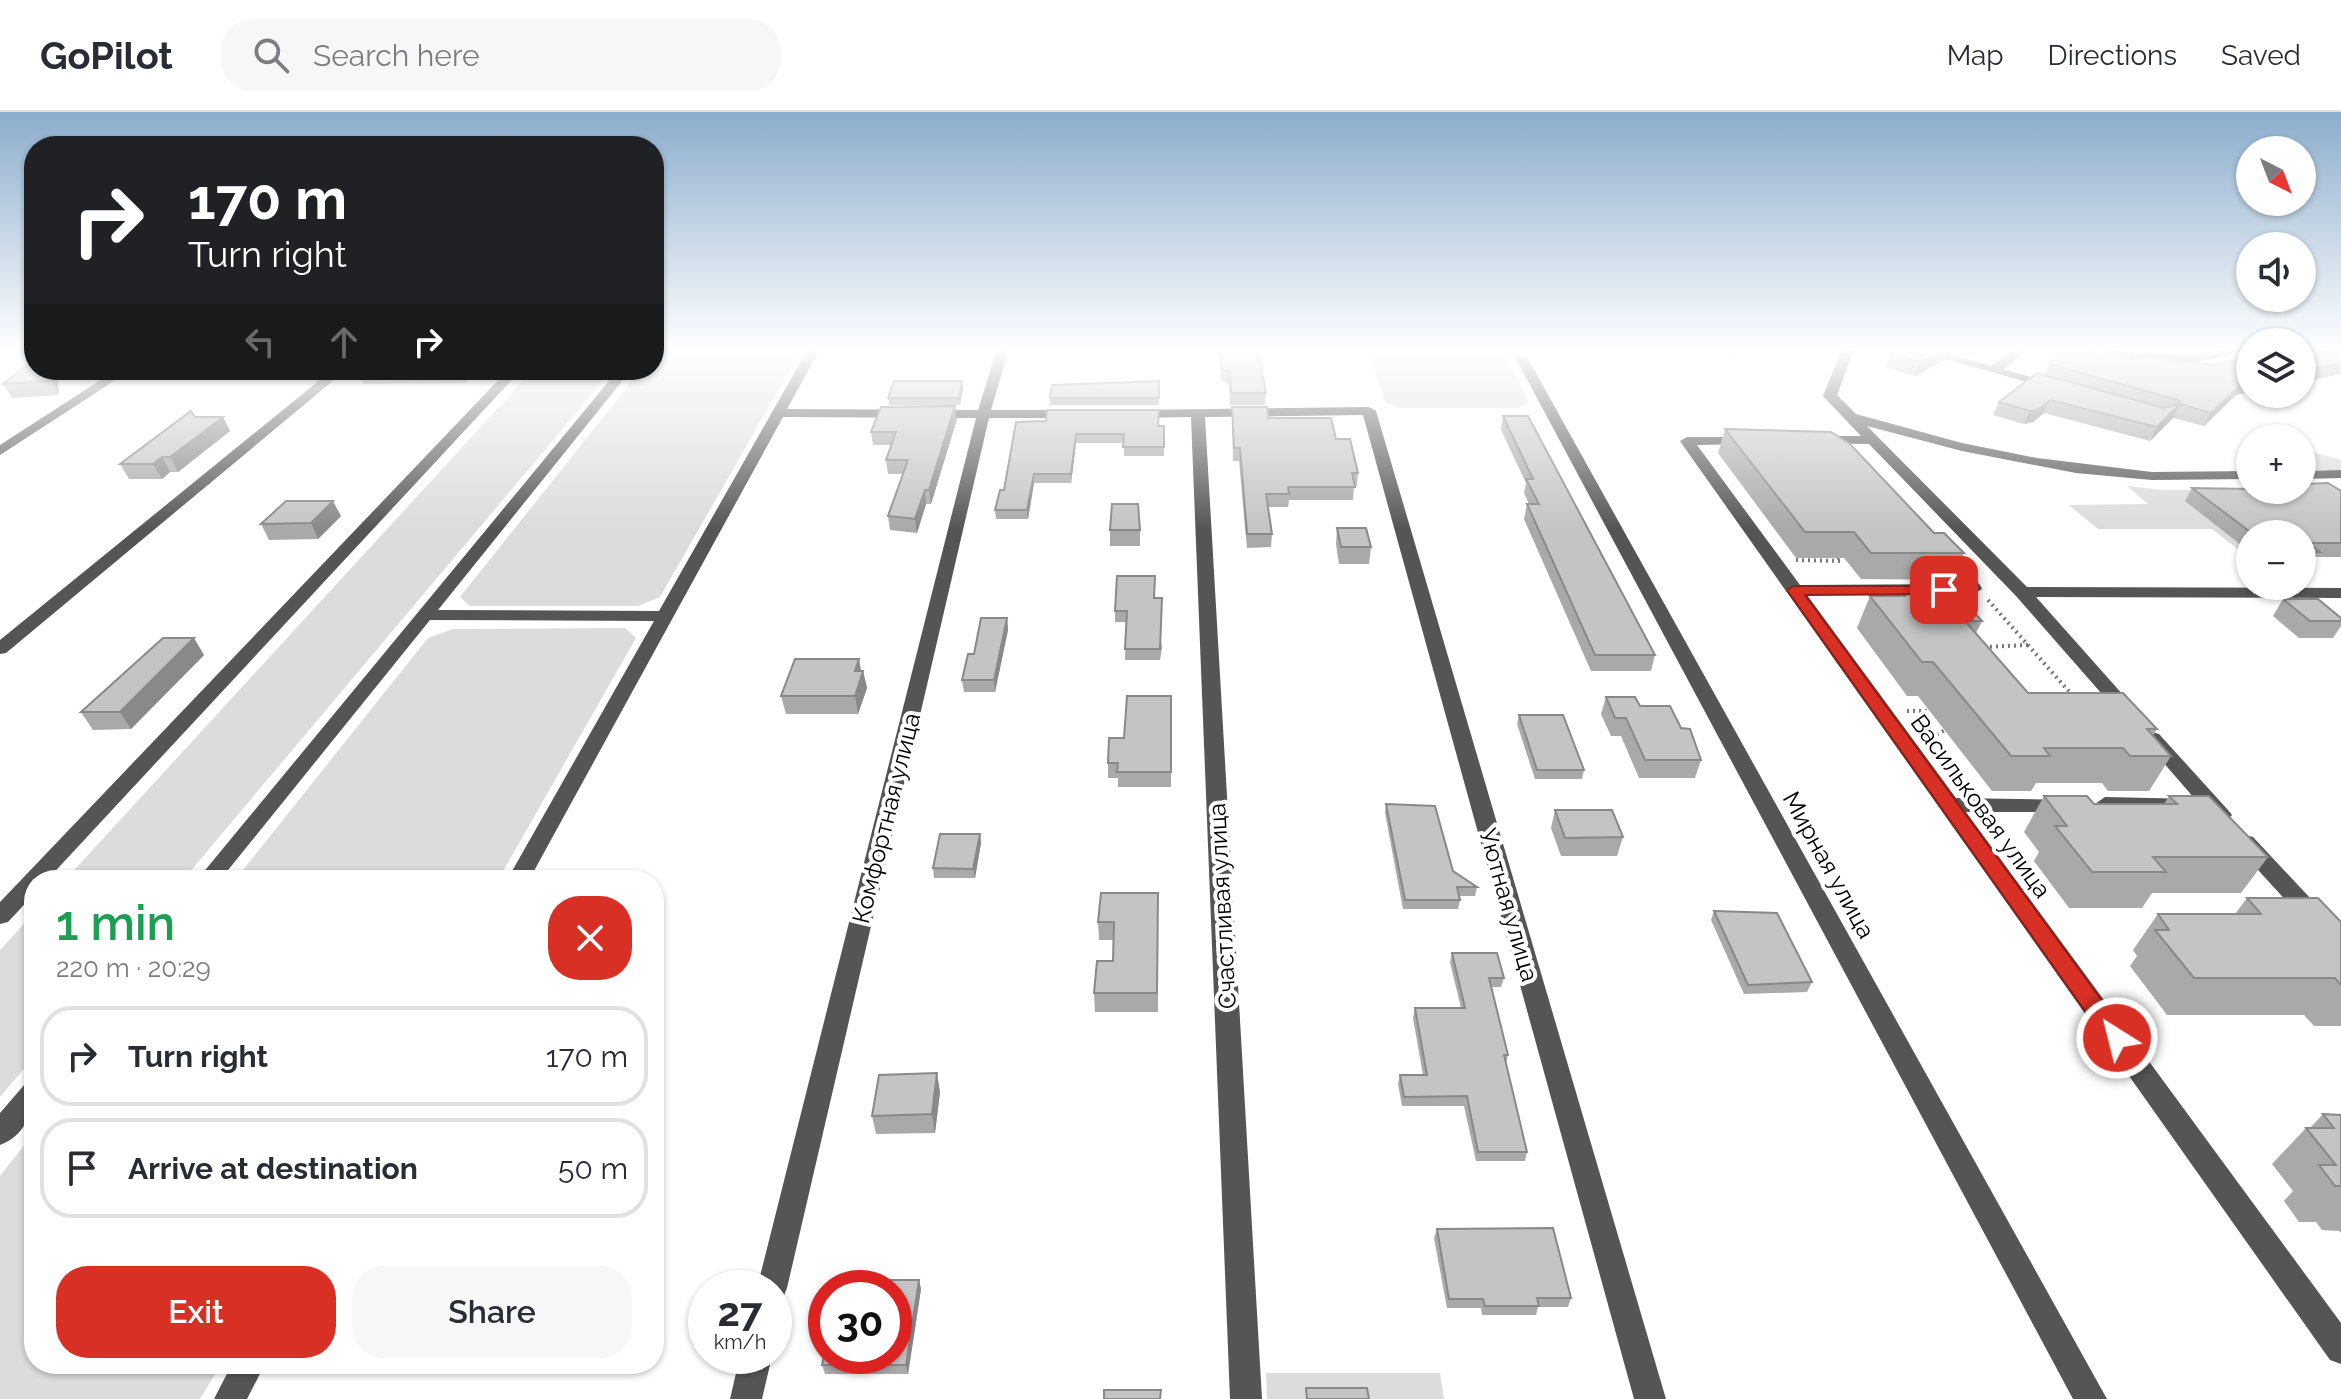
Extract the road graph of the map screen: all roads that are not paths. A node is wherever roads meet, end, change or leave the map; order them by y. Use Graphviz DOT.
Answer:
graph roads {
  1 [pos="65,409"];
  2 [pos="292,409"];
  3 [pos="478,409"];
  4 [pos="593,409"];
  5 [pos="780,409"];
  6 [pos="985,409"];
  7 [pos="1549,409"];
  8 [pos="1841,409"];
  9 [pos="778,413"];
  10 [pos="1198,413"];
  11 [pos="1091,414"];
  12 [pos="1121,414"];
  13 [pos="983,415"];
  14 [pos="1847,416"];
  15 [pos="1789,440"];
  16 [pos="1870,440"];
  17 [pos="0,451"];
  18 [pos="1843,457"];
  19 [pos="2341,474"];
  20 [pos="2236,475"];
  21 [pos="2316,475"];
  22 [pos="1926,537"];
  23 [pos="1794,590"];
  24 [pos="2022,592"];
  25 [pos="2341,593"];
  26 [pos="425,615"];
  27 [pos="665,616"];
  28 [pos="0,649"];
  29 [pos="2210,804"];
  30 [pos="1949,805"];
  31 [pos="43,870"];
  32 [pos="216,870"];
  33 [pos="524,870"];
  34 [pos="24,890"];
  35 [pos="0,916"];
  36 [pos="2341,946"];
  37 [pos="24,1104"];
  38 [pos="0,1133"];
  39 [pos="776,1270"];
  40 [pos="2341,1349"];
  41 [pos="244,1374"];
  42 [pos="752,1374"];
  43 [pos="230,1399"];
  44 [pos="746,1399"];
  45 [pos="1246,1399"];
  46 [pos="1650,1399"];
  47 [pos="2091,1399"];
  1 -- 17 [label="street"];
  2 -- 28 [label="street"];
  3 -- 31 [label="street"];
  4 -- 26 [label="street"];
  5 -- 9 [label="street"];
  6 -- 13 [label="street, Комфортная улица"];
  7 -- 47 [label="street, Мирная улица"];
  8 -- 14 [label="street"];
  9 -- 13 [label="street"];
  9 -- 27 [label="street"];
  10 -- 12 [label="street"];
  10 -- 45 [label="street, Счастливая улица"];
  10 -- 46 [label="street, Уютная улица"];
  11 -- 13 [label="street"];
  13 -- 39 [label="street, Комфортная улица"];
  14 -- 16 [label="street"];
  14 -- 20 [label="street"];
  15 -- 16 [label="street, Васильковая улица"];
  15 -- 18 [label="street"];
  15 -- 23 [label="street, Васильковая улица"];
  16 -- 24 [label="street"];
  19 -- 21 [label="street"];
  22 -- 23 [label="street"];
  23 -- 30 [label="street, Васильковая улица"];
  24 -- 25 [label="street"];
  24 -- 29 [label="street"];
  26 -- 27 [label="street"];
  26 -- 32 [label="street"];
  27 -- 33 [label="street"];
  29 -- 30 [label="street"];
  29 -- 36 [label="street"];
  30 -- 40 [label="street, Васильковая улица"];
  34 -- 35 [label="street"];
  37 -- 38 [label="street"];
  41 -- 43 [label="street"];
  42 -- 44 [label="street"];
}
